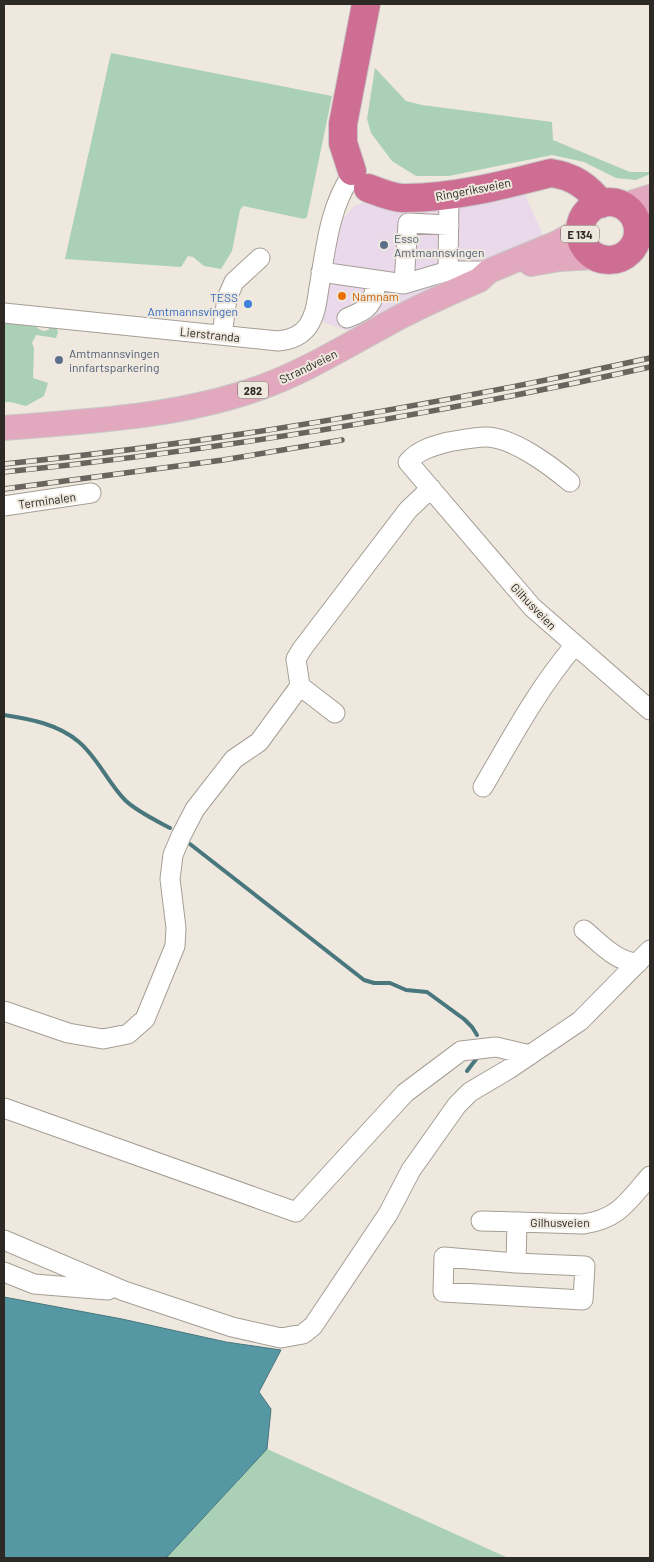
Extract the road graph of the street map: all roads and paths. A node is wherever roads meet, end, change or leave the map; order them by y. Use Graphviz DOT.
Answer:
graph roads {
  1 [pos="366,4"];
  2 [pos="363,177"];
  3 [pos="449,195"];
  4 [pos="650,197"];
  5 [pos="596,215"];
  6 [pos="449,225"];
  7 [pos="642,238"];
  8 [pos="595,257"];
  9 [pos="260,258"];
  10 [pos="448,271"];
  11 [pos="321,272"];
  12 [pos="484,276"];
  13 [pos="376,280"];
  14 [pos="404,284"];
  15 [pos="4,313"];
  16 [pos="348,318"];
  17 [pos="222,335"];
  18 [pos="4,428"];
  19 [pos="570,482"];
  20 [pos="431,488"];
  21 [pos="91,493"];
  22 [pos="4,506"];
  23 [pos="575,645"];
  24 [pos="300,686"];
  25 [pos="650,710"];
  26 [pos="335,713"];
  27 [pos="483,787"];
  28 [pos="584,930"];
  29 [pos="644,957"];
  30 [pos="4,1011"];
  31 [pos="530,1055"];
  32 [pos="4,1108"];
  33 [pos="650,1176"];
  34 [pos="480,1221"];
  35 [pos="516,1222"];
  36 [pos="4,1240"];
  37 [pos="516,1263"];
  38 [pos="4,1272"];
  39 [pos="124,1291"];
  1 -- 2 [label="highway"];
  2 -- 3 [label="highway, Ringeriksveien / E 134"];
  2 -- 11 [label="street, Lierstranda"];
  3 -- 5 [label="highway, Ringeriksveien / E 134"];
  3 -- 6 [label="street"];
  4 -- 5 [label="main road, 282"];
  5 -- 7 [label="highway, E 134"];
  5 -- 8 [label="highway, E 134"];
  5 -- 12 [label="main road, Strandveien / 282"];
  6 -- 10 [label="street"];
  6 -- 14 [label="street"];
  7 -- 8 [label="highway, E 134"];
  8 -- 12 [label="main road, Strandveien / 282"];
  9 -- 17 [label="street"];
  10 -- 12 [label="street"];
  10 -- 14 [label="street"];
  11 -- 13 [label="street"];
  11 -- 17 [label="street, Lierstranda"];
  12 -- 18 [label="main road, Strandveien / 282"];
  13 -- 14 [label="street"];
  13 -- 16 [label="street"];
  15 -- 17 [label="street, Lierstranda"];
  19 -- 20 [label="street, Gilhusveien"];
  20 -- 23 [label="street, Gilhusveien"];
  20 -- 24 [label="street"];
  21 -- 22 [label="street, Terminalen"];
  23 -- 25 [label="street, Gilhusveien"];
  23 -- 27 [label="street"];
  24 -- 26 [label="street"];
  24 -- 30 [label="street"];
  28 -- 29 [label="street"];
  29 -- 31 [label="street"];
  31 -- 32 [label="street"];
  31 -- 39 [label="street"];
  33 -- 35 [label="street, Gilhusveien"];
  34 -- 35 [label="street, Gilhusveien"];
  35 -- 37 [label="street"];
  36 -- 39 [label="street"];
  37 -- 37 [label="street"];
  38 -- 39 [label="street"];
}
